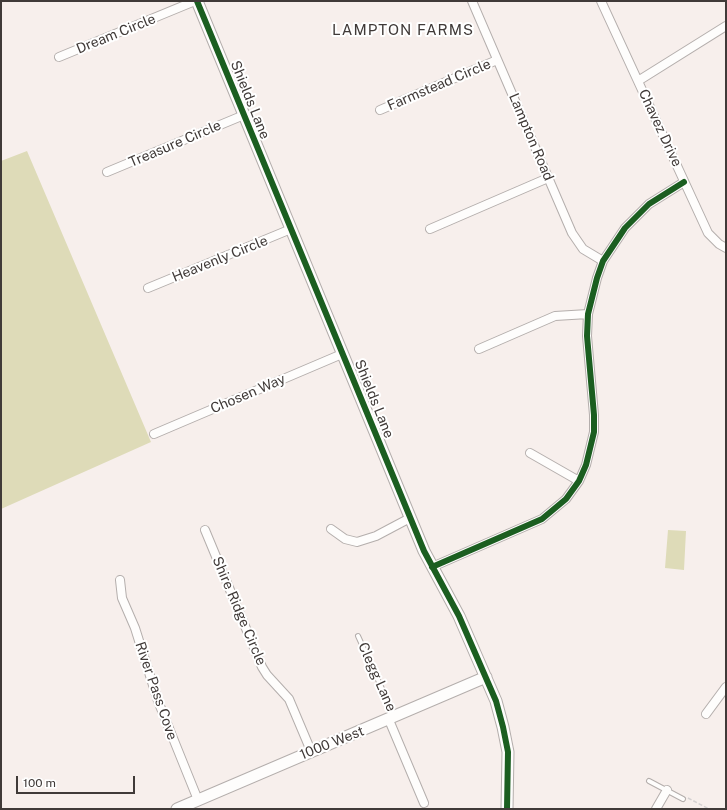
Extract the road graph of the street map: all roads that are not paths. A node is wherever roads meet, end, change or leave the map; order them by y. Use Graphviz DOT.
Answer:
graph roads {
  1 [pos="196,1"];
  2 [pos="472,1"];
  3 [pos="601,1"];
  4 [pos="726,26"];
  5 [pos="59,57"];
  6 [pos="498,60"];
  7 [pos="638,81"];
  8 [pos="380,110"];
  9 [pos="244,115"];
  10 [pos="107,172"];
  11 [pos="548,178"];
  12 [pos="684,182"];
  13 [pos="430,229"];
  14 [pos="291,230"];
  15 [pos="726,248"];
  16 [pos="603,261"];
  17 [pos="148,288"];
  18 [pos="588,314"];
  19 [pos="479,349"];
  20 [pos="342,354"];
  21 [pos="154,434"];
  22 [pos="530,453"];
  23 [pos="579,481"];
  24 [pos="410,518"];
  25 [pos="331,529"];
  26 [pos="205,530"];
  27 [pos="432,567"];
  28 [pos="120,580"];
  29 [pos="358,636"];
  30 [pos="486,677"];
  31 [pos="726,687"];
  32 [pos="706,714"];
  33 [pos="392,719"];
  34 [pos="311,752"];
  35 [pos="649,781"];
  36 [pos="667,790"];
  37 [pos="683,799"];
  38 [pos="198,800"];
  39 [pos="424,803"];
  40 [pos="179,809"];
  41 [pos="507,809"];
  42 [pos="656,809"];
  1 -- 5 [label="street, Dream Circle"];
  1 -- 9 [label="main road, Shields Lane"];
  2 -- 6 [label="street, Lampton Road"];
  3 -- 7 [label="street, Chavez Drive"];
  4 -- 7 [label="street"];
  6 -- 8 [label="street, Farmstead Circle"];
  6 -- 11 [label="street, Lampton Road"];
  7 -- 12 [label="street, Chavez Drive"];
  9 -- 10 [label="street, Treasure Circle"];
  9 -- 14 [label="main road, Shields Lane"];
  11 -- 13 [label="street"];
  11 -- 16 [label="street, Lampton Road"];
  12 -- 15 [label="street, Chavez Drive"];
  12 -- 16 [label="street"];
  14 -- 17 [label="street, Heavenly Circle"];
  14 -- 20 [label="main road, Shields Lane"];
  16 -- 18 [label="street"];
  18 -- 19 [label="street"];
  18 -- 23 [label="street"];
  20 -- 21 [label="street, Chosen Way"];
  20 -- 24 [label="main road, Shields Lane"];
  22 -- 23 [label="street"];
  23 -- 27 [label="street"];
  24 -- 25 [label="street"];
  24 -- 27 [label="main road, Shields Lane"];
  26 -- 34 [label="street, Shire Ridge Circle"];
  27 -- 30 [label="main road, Shields Lane"];
  28 -- 38 [label="street, River Pass Cove"];
  29 -- 33 [label="lane, Clegg Lane"];
  30 -- 33 [label="main road, 1000 West"];
  30 -- 41 [label="main road, Shields Lane"];
  31 -- 32 [label="street"];
  33 -- 34 [label="main road, 1000 West"];
  33 -- 39 [label="street"];
  34 -- 38 [label="main road, 1000 West"];
  35 -- 36 [label="lane"];
  36 -- 37 [label="lane"];
  36 -- 42 [label="street"];
  38 -- 40 [label="main road, 1000 West"];
}
